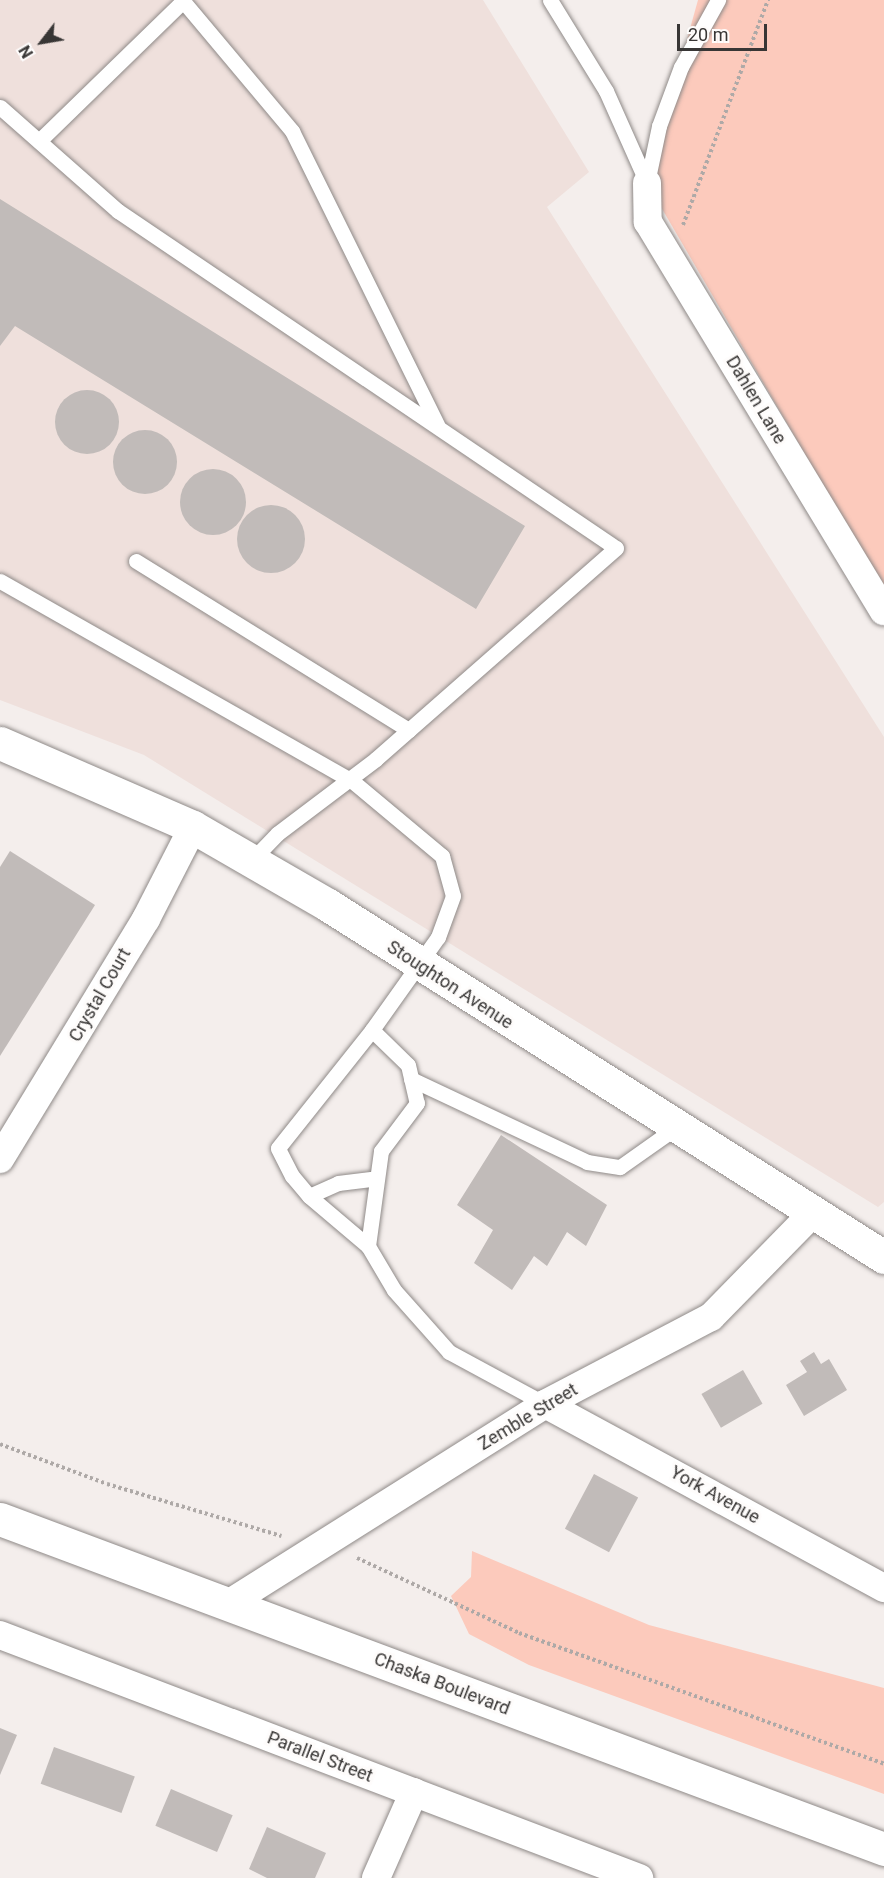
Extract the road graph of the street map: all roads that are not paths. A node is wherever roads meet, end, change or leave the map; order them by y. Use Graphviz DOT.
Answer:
graph roads {
  1 [pos="183,0"];
  2 [pos="550,0"];
  3 [pos="718,0"];
  4 [pos="0,106"];
  5 [pos="39,141"];
  6 [pos="647,183"];
  7 [pos="439,428"];
  8 [pos="136,561"];
  9 [pos="0,581"];
  10 [pos="884,610"];
  11 [pos="409,730"];
  12 [pos="0,743"];
  13 [pos="351,780"];
  14 [pos="193,827"];
  15 [pos="251,861"];
  16 [pos="418,966"];
  17 [pos="372,1030"];
  18 [pos="411,1079"];
  19 [pos="675,1128"];
  20 [pos="0,1159"];
  21 [pos="377,1178"];
  22 [pos="309,1196"];
  23 [pos="812,1214"];
  24 [pos="368,1246"];
  25 [pos="884,1257"];
  26 [pos="545,1404"];
  27 [pos="0,1519"];
  28 [pos="884,1588"];
  29 [pos="228,1604"];
  30 [pos="0,1635"];
  31 [pos="414,1792"];
  32 [pos="884,1849"];
  33 [pos="376,1878"];
  34 [pos="639,1878"];
  1 -- 5 [label="lane"];
  1 -- 7 [label="lane"];
  2 -- 6 [label="lane"];
  3 -- 6 [label="lane"];
  4 -- 5 [label="lane"];
  5 -- 7 [label="lane"];
  6 -- 10 [label="street, Dahlen Lane"];
  7 -- 11 [label="lane"];
  8 -- 11 [label="lane"];
  9 -- 13 [label="lane"];
  11 -- 13 [label="lane"];
  12 -- 14 [label="street, Stoughton Avenue"];
  13 -- 15 [label="lane"];
  13 -- 16 [label="lane"];
  14 -- 15 [label="street, Stoughton Avenue"];
  14 -- 20 [label="street, Crystal Court"];
  15 -- 16 [label="street, Stoughton Avenue"];
  16 -- 17 [label="lane"];
  16 -- 19 [label="street, Stoughton Avenue"];
  17 -- 18 [label="lane"];
  17 -- 22 [label="lane"];
  18 -- 19 [label="lane"];
  18 -- 21 [label="lane"];
  19 -- 23 [label="street, Stoughton Avenue"];
  21 -- 22 [label="lane"];
  21 -- 24 [label="lane"];
  22 -- 24 [label="lane"];
  23 -- 25 [label="street, Stoughton Avenue"];
  23 -- 26 [label="street, Zemble Street"];
  24 -- 26 [label="lane"];
  26 -- 28 [label="street, York Avenue"];
  26 -- 29 [label="street, Zemble Street"];
  27 -- 29 [label="street, Chaska Boulevard"];
  29 -- 32 [label="street, Chaska Boulevard"];
  30 -- 31 [label="street, Parallel Street"];
  31 -- 33 [label="street"];
  31 -- 34 [label="street, Parallel Street"];
}
